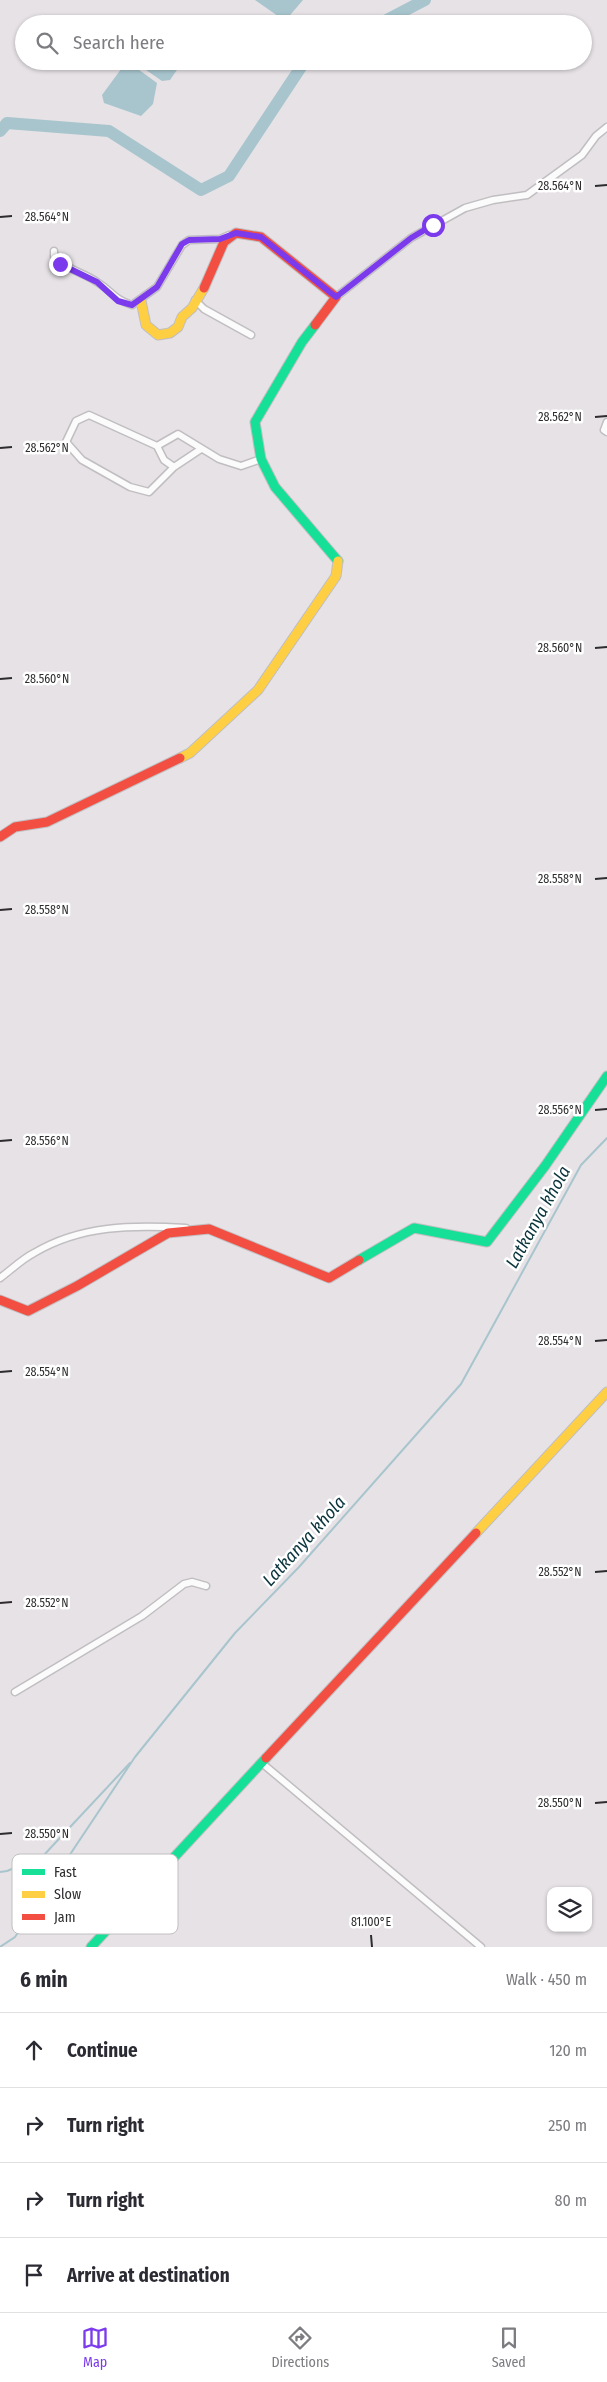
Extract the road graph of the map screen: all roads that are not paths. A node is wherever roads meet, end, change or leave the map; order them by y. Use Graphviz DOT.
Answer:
graph roads {
  1 [pos="607,127"];
  2 [pos="233,234"];
  3 [pos="54,251"];
  4 [pos="336,297"];
  5 [pos="195,300"];
  6 [pos="141,301"];
  7 [pos="251,335"];
  8 [pos="607,422"];
  9 [pos="607,432"];
  10 [pos="157,446"];
  11 [pos="201,449"];
  12 [pos="261,459"];
  13 [pos="174,467"];
  14 [pos="0,837"];
  15 [pos="607,1076"];
  16 [pos="208,1229"];
  17 [pos="0,1278"];
  18 [pos="0,1300"];
  19 [pos="607,1392"];
  20 [pos="206,1586"];
  21 [pos="15,1692"];
  22 [pos="263,1764"];
  23 [pos="178,1854"];
  24 [pos="103,1934"];
  25 [pos="91,1947"];
  26 [pos="481,1947"];
  1 -- 4 [label="street"];
  2 -- 4 [label="street"];
  2 -- 5 [label="street"];
  2 -- 6 [label="street"];
  3 -- 6 [label="street"];
  4 -- 12 [label="street"];
  5 -- 6 [label="street"];
  5 -- 7 [label="street"];
  8 -- 9 [label="street"];
  10 -- 11 [label="street"];
  10 -- 13 [label="street"];
  10 -- 13 [label="street"];
  11 -- 12 [label="street"];
  11 -- 13 [label="street"];
  12 -- 14 [label="street"];
  15 -- 16 [label="street"];
  16 -- 17 [label="street"];
  16 -- 18 [label="street"];
  19 -- 22 [label="street"];
  20 -- 21 [label="street"];
  22 -- 23 [label="street"];
  22 -- 26 [label="street"];
  24 -- 25 [label="street"];
}
